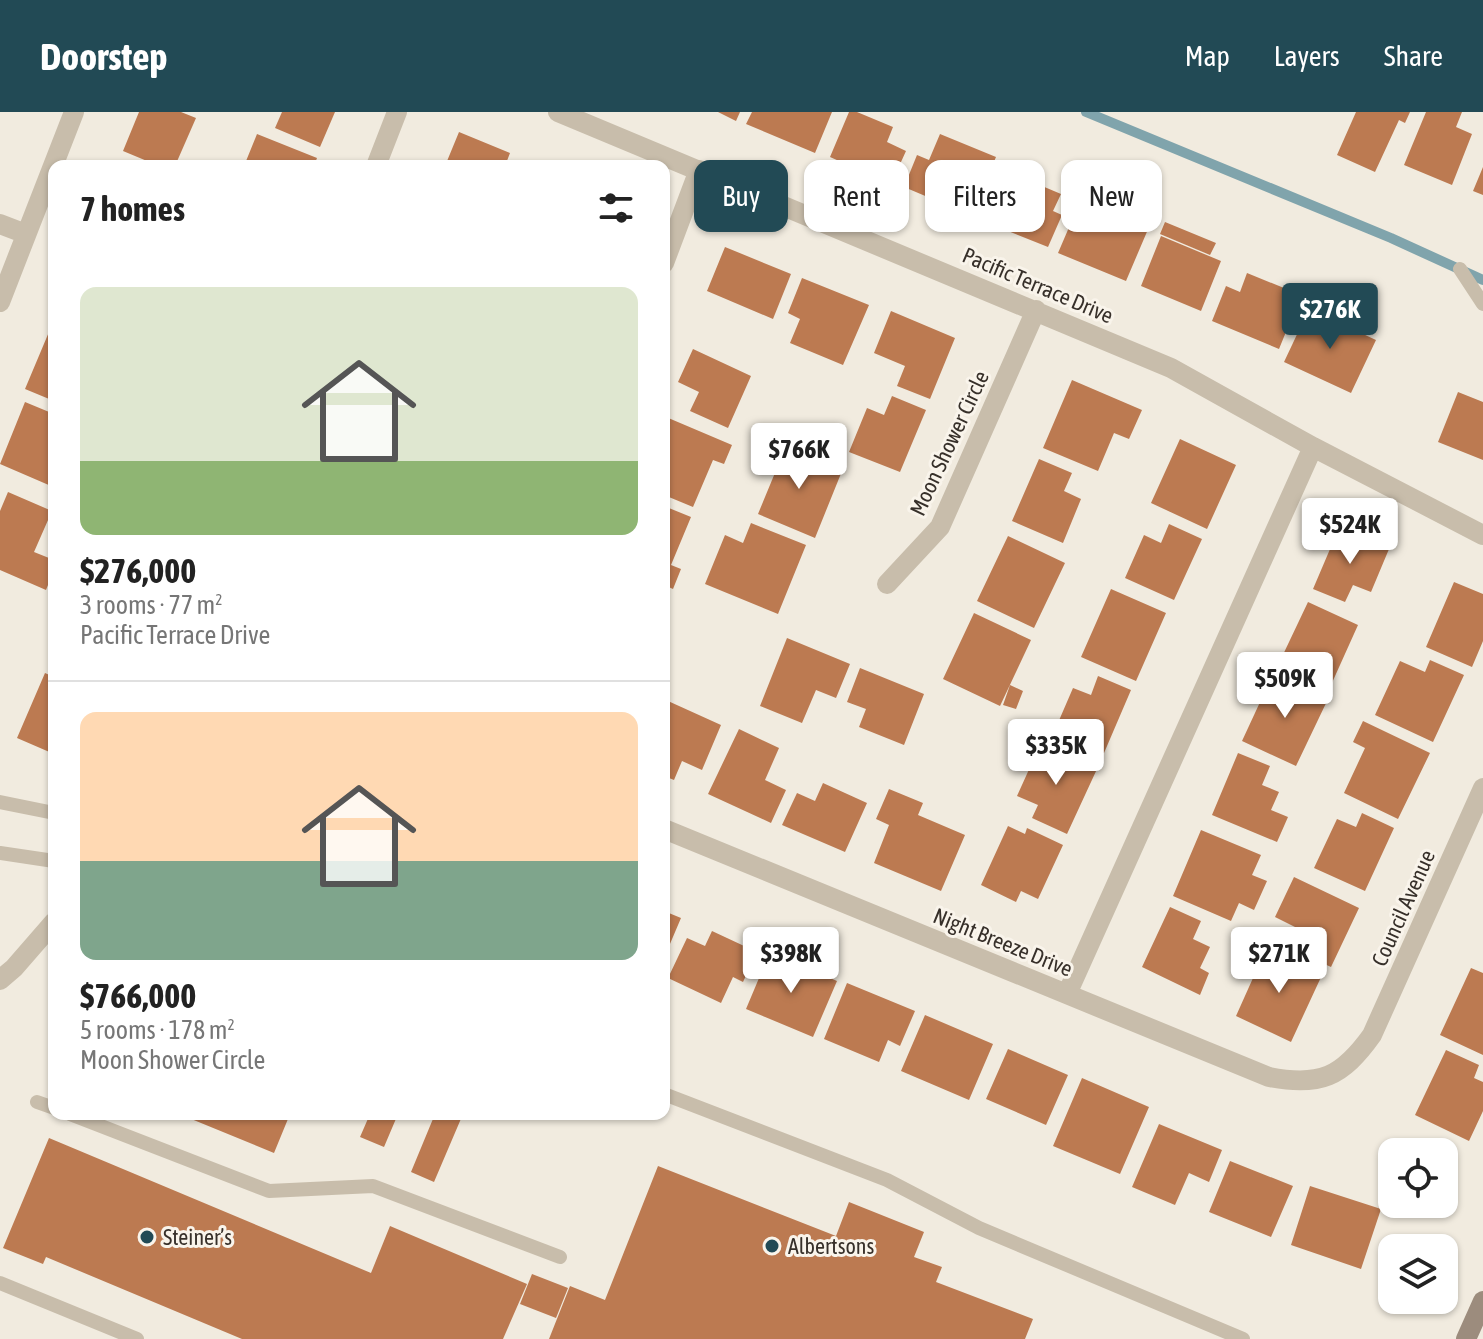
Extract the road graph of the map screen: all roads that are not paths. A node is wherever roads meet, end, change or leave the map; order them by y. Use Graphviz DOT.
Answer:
graph roads {
  1 [pos="74,112"];
  2 [pos="397,112"];
  3 [pos="558,112"];
  4 [pos="55,160"];
  5 [pos="378,160"];
  6 [pos="694,168"];
  7 [pos="48,178"];
  8 [pos="694,183"];
  9 [pos="788,207"];
  10 [pos="0,224"];
  11 [pos="26,234"];
  12 [pos="670,247"];
  13 [pos="1460,269"];
  14 [pos="0,302"];
  15 [pos="1483,304"];
  16 [pos="1036,310"];
  17 [pos="1313,447"];
  18 [pos="1483,535"];
  19 [pos="887,584"];
  20 [pos="1483,788"];
  21 [pos="0,802"];
  22 [pos="48,812"];
  23 [pos="670,831"];
  24 [pos="0,853"];
  25 [pos="48,860"];
  26 [pos="48,929"];
  27 [pos="0,980"];
  28 [pos="1067,994"];
  29 [pos="1327,1076"];
  30 [pos="670,1096"];
  31 [pos="37,1102"];
  32 [pos="48,1106"];
  33 [pos="86,1120"];
  34 [pos="560,1257"];
  35 [pos="0,1283"];
  36 [pos="1483,1301"];
  37 [pos="137,1339"];
  38 [pos="1243,1339"];
  39 [pos="1466,1339"];
  1 -- 4 [label="street"];
  2 -- 5 [label="street"];
  3 -- 6 [label="street, Pacific Terrace Drive"];
  7 -- 11 [label="street"];
  8 -- 12 [label="street"];
  9 -- 16 [label="street, Pacific Terrace Drive"];
  10 -- 11 [label="street"];
  11 -- 14 [label="street"];
  13 -- 15 [label="lane"];
  16 -- 17 [label="street, Pacific Terrace Drive"];
  16 -- 19 [label="street, Moon Shower Circle"];
  17 -- 18 [label="street, Pacific Terrace Drive"];
  17 -- 28 [label="street"];
  20 -- 29 [label="street, Council Avenue"];
  21 -- 22 [label="lane"];
  23 -- 28 [label="street, Night Breeze Drive"];
  24 -- 25 [label="lane"];
  26 -- 27 [label="street"];
  28 -- 29 [label="street, Night Breeze Drive"];
  30 -- 38 [label="lane"];
  31 -- 32 [label="lane"];
  33 -- 34 [label="lane"];
  35 -- 37 [label="lane"];
  36 -- 39 [label="main road"];
}
